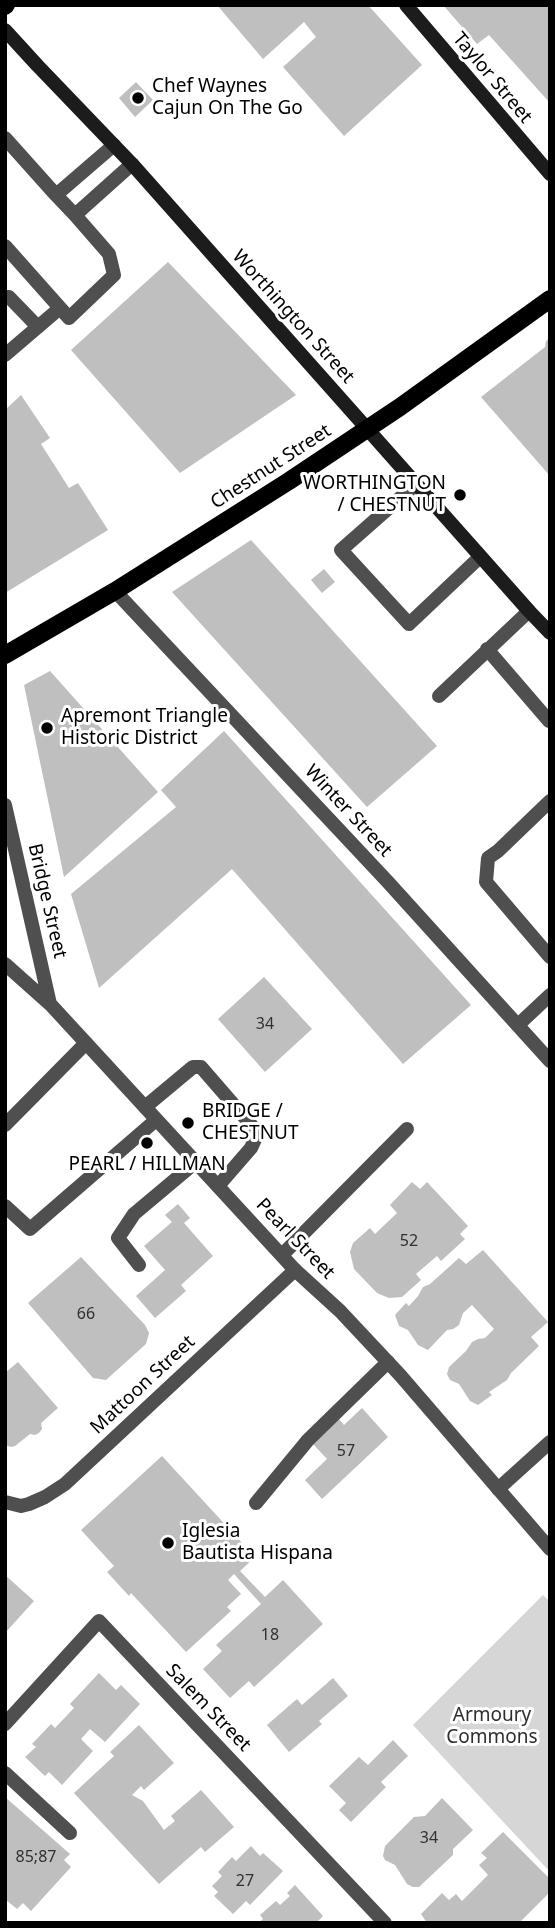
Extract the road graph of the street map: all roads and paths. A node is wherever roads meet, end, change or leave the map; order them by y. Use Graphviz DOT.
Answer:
graph roads {
  1 [pos="406,5"];
  2 [pos="5,30"];
  3 [pos="5,138"];
  4 [pos="114,145"];
  5 [pos="132,164"];
  6 [pos="550,174"];
  7 [pos="56,195"];
  8 [pos="75,215"];
  9 [pos="5,246"];
  10 [pos="5,297"];
  11 [pos="550,299"];
  12 [pos="60,308"];
  13 [pos="38,327"];
  14 [pos="5,355"];
  15 [pos="367,429"];
  16 [pos="416,484"];
  17 [pos="480,556"];
  18 [pos="115,591"];
  19 [pos="529,611"];
  20 [pos="550,633"];
  21 [pos="487,649"];
  22 [pos="5,655"];
  23 [pos="439,696"];
  24 [pos="549,721"];
  25 [pos="550,801"];
  26 [pos="5,806"];
  27 [pos="550,957"];
  28 [pos="5,964"];
  29 [pos="550,995"];
  30 [pos="51,1005"];
  31 [pos="518,1025"];
  32 [pos="86,1043"];
  33 [pos="550,1061"];
  34 [pos="145,1107"];
  35 [pos="156,1119"];
  36 [pos="5,1125"];
  37 [pos="407,1129"];
  38 [pos="196,1162"];
  39 [pos="218,1186"];
  40 [pos="5,1206"];
  41 [pos="282,1255"];
  42 [pos="139,1265"];
  43 [pos="295,1270"];
  44 [pos="388,1362"];
  45 [pos="550,1442"];
  46 [pos="498,1489"];
  47 [pos="5,1502"];
  48 [pos="256,1503"];
  49 [pos="550,1549"];
  50 [pos="5,1724"];
  51 [pos="5,1773"];
  52 [pos="70,1833"];
  53 [pos="385,1923"];
  1 -- 6 [label="main road, Taylor Street"];
  2 -- 4 [label="main road, Worthington Street"];
  3 -- 7 [label="street"];
  4 -- 5 [label="main road, Worthington Street"];
  4 -- 7 [label="street"];
  5 -- 8 [label="street"];
  5 -- 15 [label="main road, Worthington Street"];
  7 -- 8 [label="street"];
  8 -- 12 [label="street"];
  9 -- 12 [label="street"];
  10 -- 13 [label="street"];
  11 -- 15 [label="main road, Chestnut Street"];
  12 -- 13 [label="street"];
  13 -- 14 [label="street"];
  15 -- 16 [label="main road, Worthington Street"];
  15 -- 18 [label="main road, Chestnut Street"];
  16 -- 17 [label="main road, Worthington Street"];
  16 -- 17 [label="street"];
  17 -- 19 [label="main road, Worthington Street"];
  18 -- 22 [label="main road, Chestnut Street"];
  18 -- 31 [label="street, Winter Street"];
  19 -- 20 [label="main road, Worthington Street"];
  19 -- 21 [label="street"];
  21 -- 23 [label="street"];
  21 -- 24 [label="street"];
  25 -- 27 [label="street"];
  26 -- 30 [label="street, Bridge Street"];
  28 -- 30 [label="street, Pearl Street"];
  29 -- 31 [label="street"];
  30 -- 32 [label="street, Pearl Street"];
  31 -- 33 [label="street, Winter Street"];
  32 -- 34 [label="street, Pearl Street"];
  32 -- 36 [label="street"];
  34 -- 35 [label="street, Pearl Street"];
  34 -- 39 [label="street"];
  35 -- 38 [label="street, Pearl Street"];
  35 -- 40 [label="street"];
  37 -- 41 [label="street"];
  38 -- 39 [label="street, Pearl Street"];
  38 -- 42 [label="street"];
  39 -- 41 [label="street, Pearl Street"];
  41 -- 43 [label="street, Pearl Street"];
  43 -- 44 [label="street, Pearl Street"];
  43 -- 47 [label="street, Mattoon Street"];
  44 -- 46 [label="street, Pearl Street"];
  44 -- 48 [label="street"];
  45 -- 46 [label="street"];
  46 -- 49 [label="street, Pearl Street"];
  50 -- 53 [label="street, Salem Street"];
  51 -- 52 [label="street"];
}
